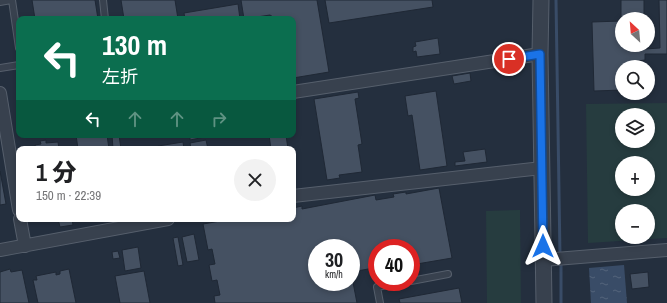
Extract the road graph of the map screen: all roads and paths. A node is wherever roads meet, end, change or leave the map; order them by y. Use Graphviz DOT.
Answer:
graph roads {
  1 [pos="11,0"];
  2 [pos="103,0"];
  3 [pos="541,0"];
  4 [pos="0,2"];
  5 [pos="106,16"];
  6 [pos="16,30"];
  7 [pos="540,54"];
  8 [pos="16,65"];
  9 [pos="0,68"];
  10 [pos="296,92"];
  11 [pos="0,93"];
  12 [pos="9,135"];
  13 [pos="542,168"];
  14 [pos="16,188"];
  15 [pos="296,196"];
  16 [pos="21,222"];
  17 [pos="152,222"];
  18 [pos="25,246"];
  19 [pos="0,250"];
  20 [pos="667,250"];
  21 [pos="548,259"];
  22 [pos="448,274"];
  23 [pos="420,279"];
  24 [pos="378,291"];
  25 [pos="380,303"];
  26 [pos="544,303"];
  1 -- 4 [label="lane"];
  1 -- 6 [label="lane"];
  2 -- 5 [label="lane"];
  3 -- 7 [label="street"];
  7 -- 10 [label="street"];
  7 -- 13 [label="street"];
  8 -- 9 [label="lane"];
  11 -- 12 [label="street"];
  12 -- 14 [label="street"];
  13 -- 15 [label="street"];
  13 -- 21 [label="street"];
  16 -- 18 [label="street"];
  17 -- 18 [label="street"];
  18 -- 19 [label="street"];
  20 -- 21 [label="street"];
  21 -- 26 [label="street"];
  22 -- 23 [label="lane"];
  24 -- 25 [label="lane"];
}
